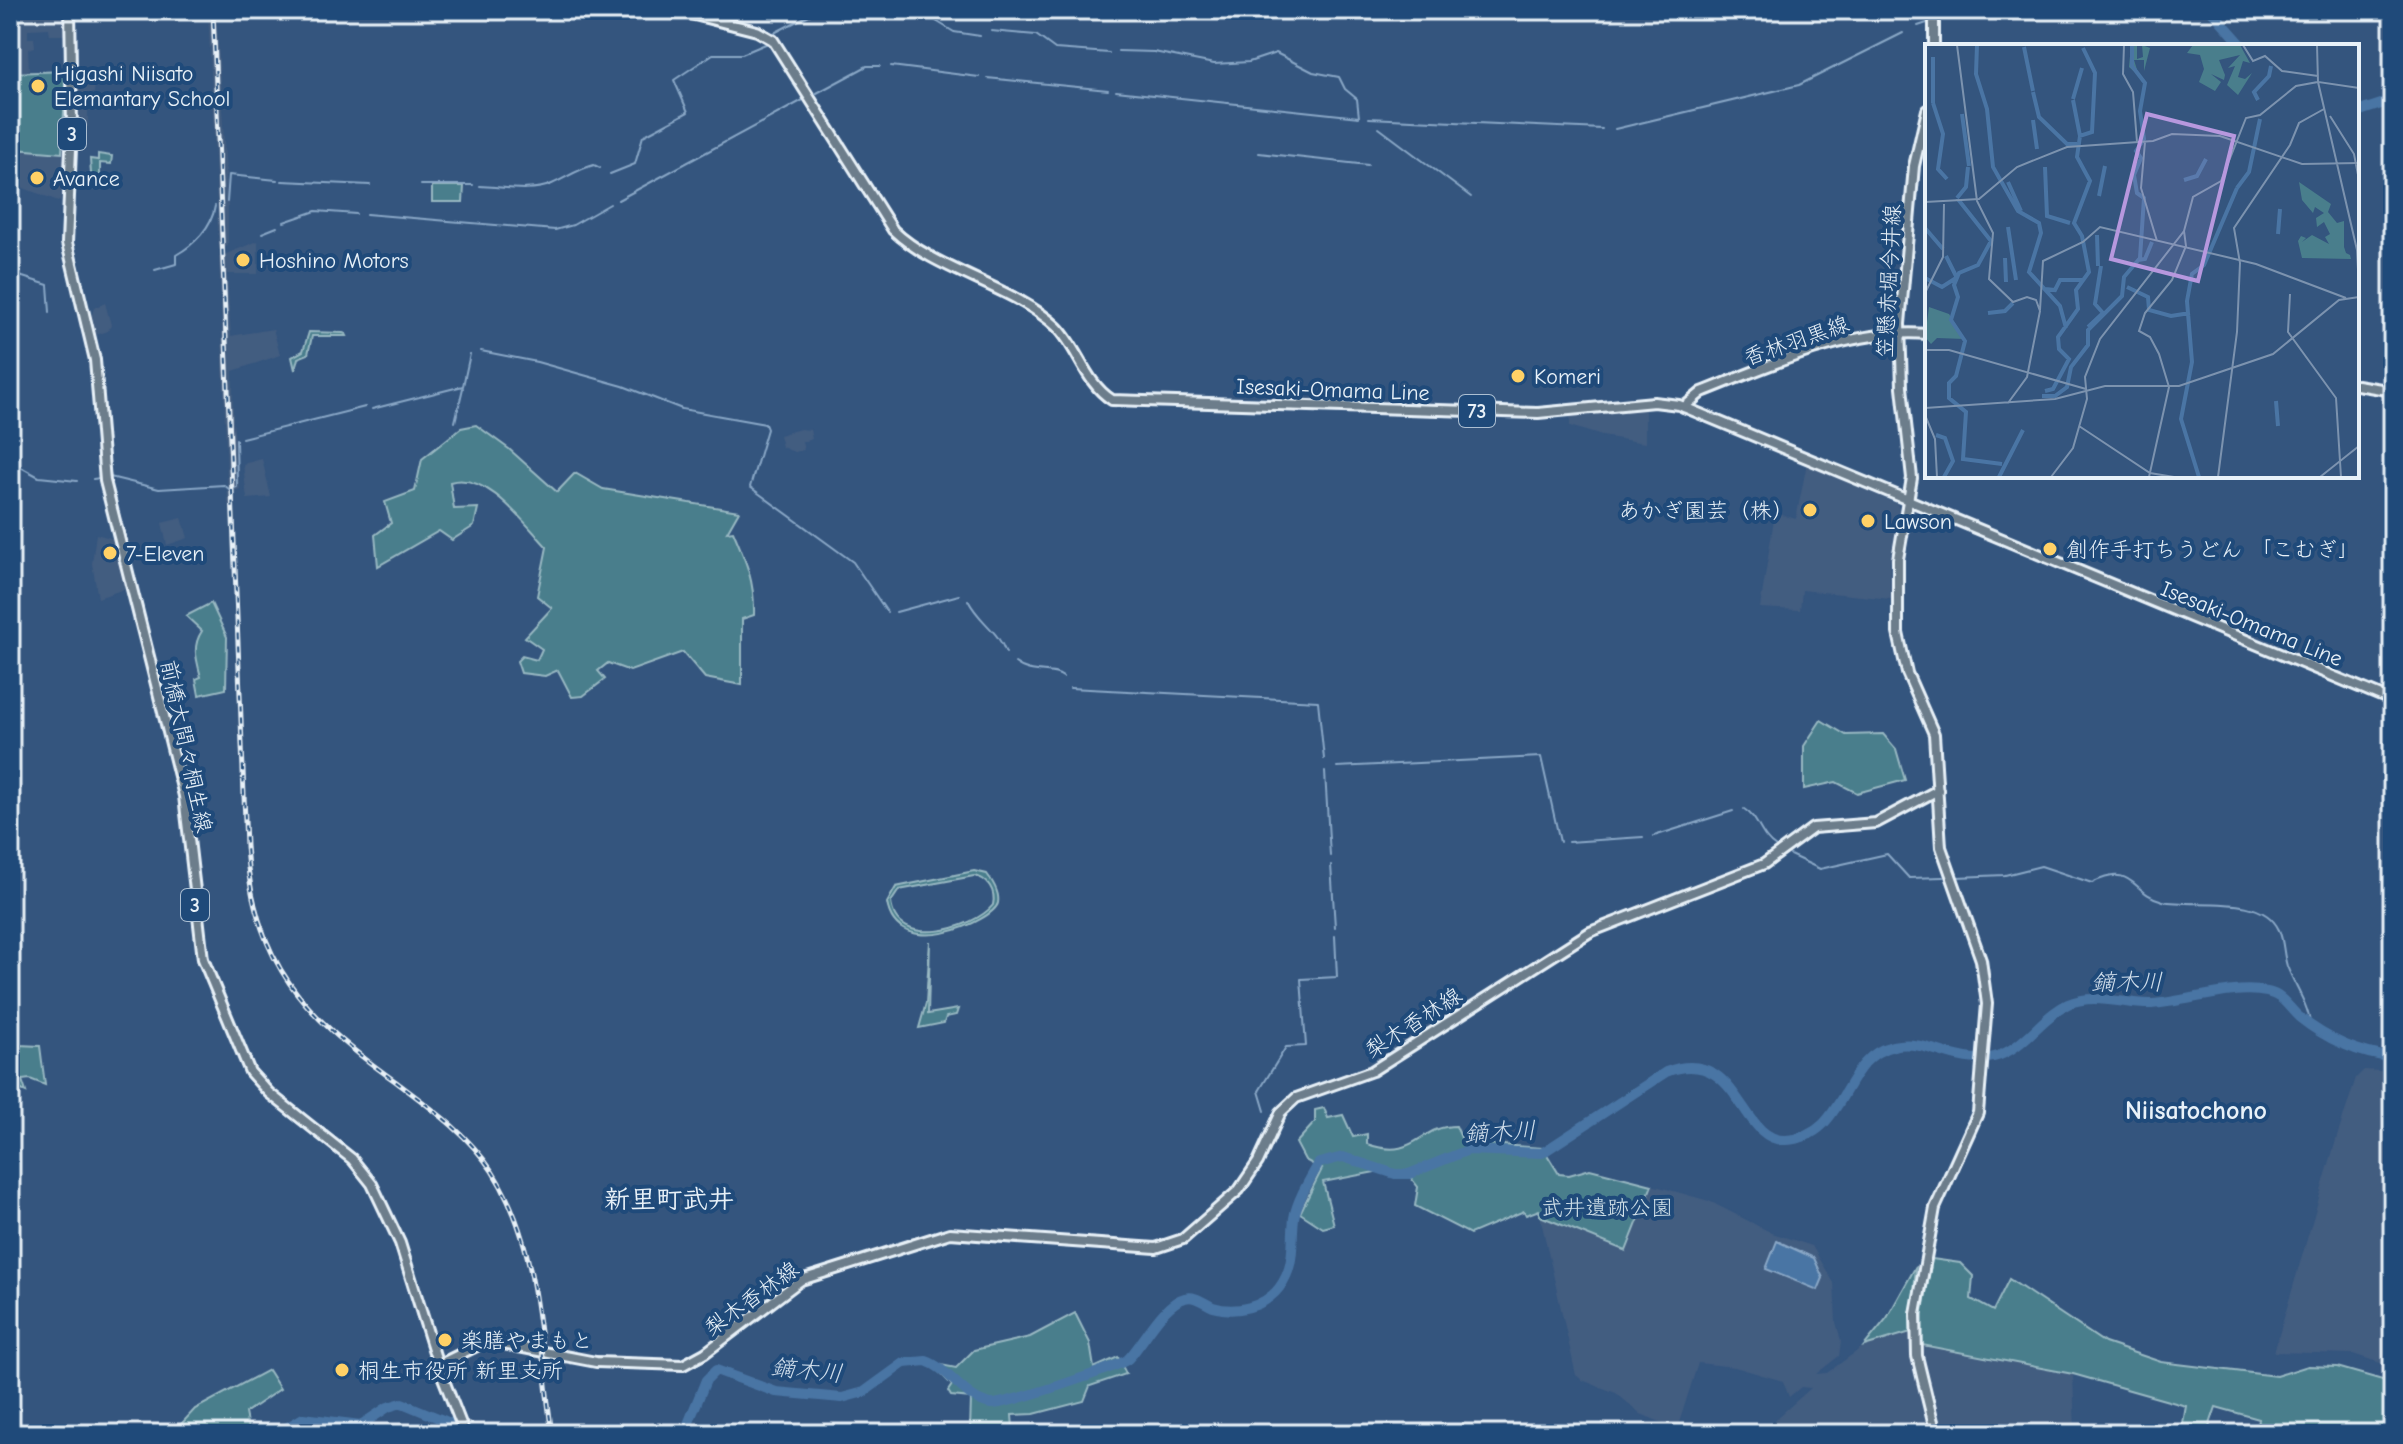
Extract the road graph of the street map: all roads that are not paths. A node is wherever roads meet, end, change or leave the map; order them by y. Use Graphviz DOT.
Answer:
graph roads {
  1 [pos="70,10"];
  2 [pos="675,10"];
  3 [pos="1934,10"];
  4 [pos="1934,44"];
  5 [pos="1925,119"];
  6 [pos="1900,333"];
  7 [pos="1925,334"];
  8 [pos="2359,385"];
  9 [pos="2393,391"];
  10 [pos="1684,407"];
  11 [pos="1909,503"];
  12 [pos="2393,701"];
  13 [pos="1938,790"];
  14 [pos="438,1365"];
  15 [pos="465,1433"];
  16 [pos="1936,1434"];
  1 -- 14 [label="main road, 前橋大間々桐生線 / 3"];
  2 -- 10 [label="main road, Isesaki-Omama Line / 73"];
  3 -- 4 [label="main road"];
  5 -- 6 [label="main road, 笠懸赤堀今井線"];
  6 -- 7 [label="main road, 香林羽黒線"];
  6 -- 10 [label="main road, 香林羽黒線"];
  6 -- 11 [label="main road, 笠懸赤堀今井線"];
  8 -- 9 [label="main road"];
  10 -- 11 [label="main road, Isesaki-Omama Line / 73"];
  11 -- 12 [label="main road, Isesaki-Omama Line / 73"];
  11 -- 13 [label="main road"];
  13 -- 14 [label="main road, 梨木香林線"];
  13 -- 16 [label="main road"];
  14 -- 15 [label="main road, 前橋大間々桐生線 / 3"];
}
